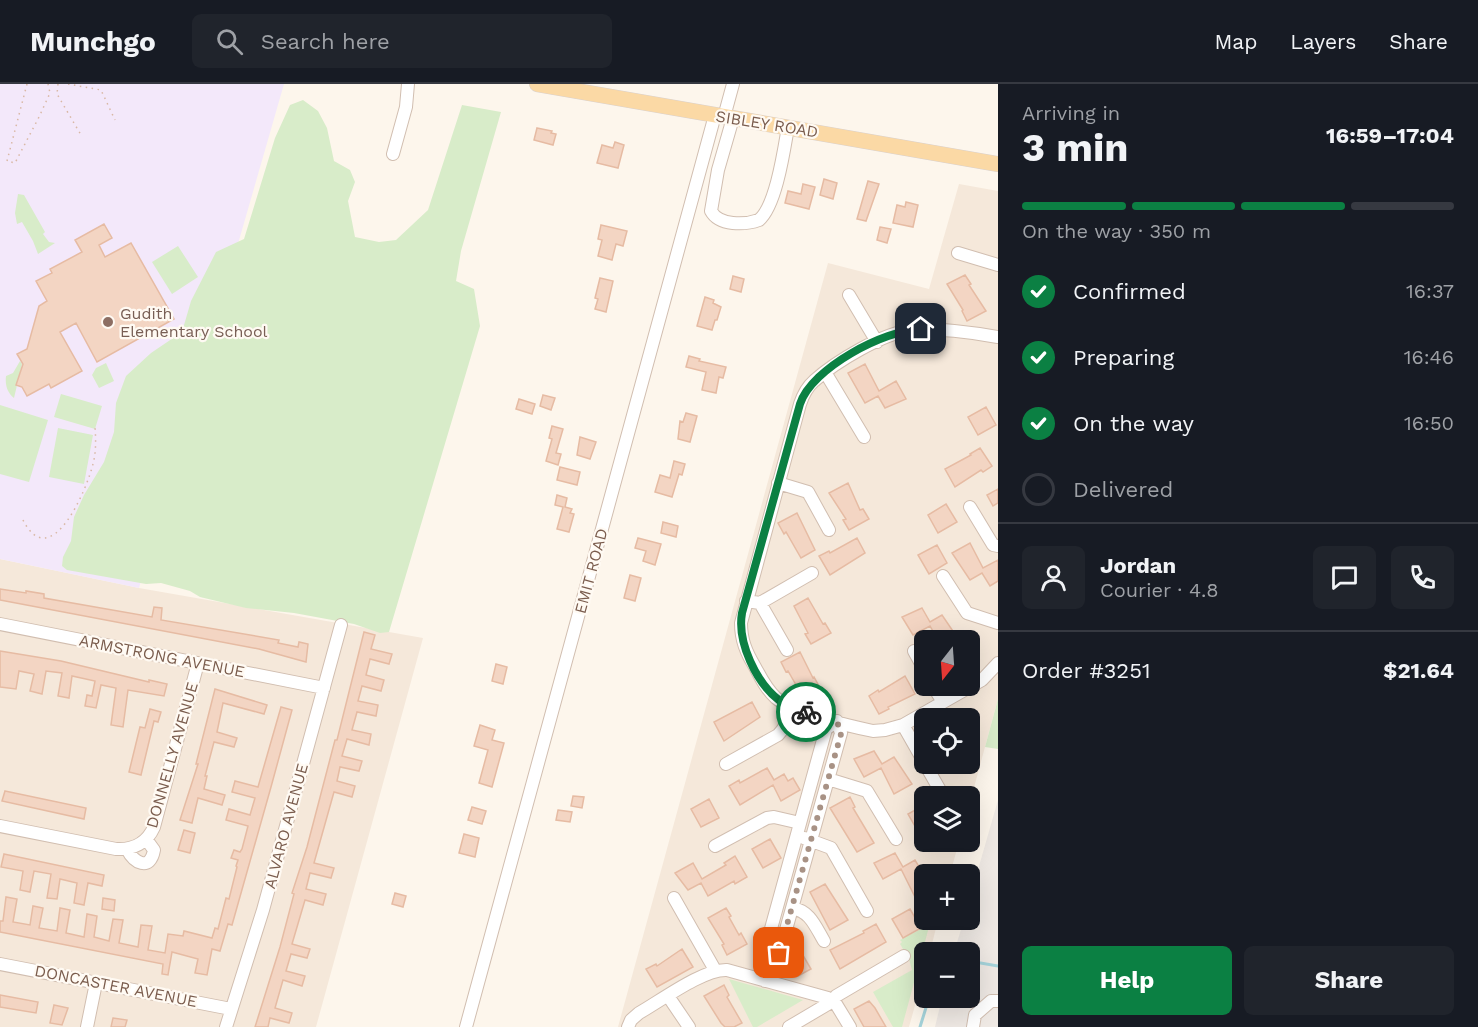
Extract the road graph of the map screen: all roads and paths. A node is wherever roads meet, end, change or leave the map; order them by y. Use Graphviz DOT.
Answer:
graph roads {
  1 [pos="27,84"];
  2 [pos="48,84"];
  3 [pos="58,84"];
  4 [pos="68,84"];
  5 [pos="408,84"];
  6 [pos="537,84"];
  7 [pos="733,84"];
  8 [pos="590,89"];
  9 [pos="49,94"];
  10 [pos="57,94"];
  11 [pos="724,117"];
  12 [pos="115,120"];
  13 [pos="788,127"];
  14 [pos="81,135"];
  15 [pos="393,154"];
  16 [pos="998,164"];
  17 [pos="958,254"];
  18 [pos="998,265"];
  19 [pos="849,295"];
  20 [pos="998,337"];
  21 [pos="877,342"];
  22 [pos="825,372"];
  23 [pos="95,428"];
  24 [pos="864,436"];
  25 [pos="778,483"];
  26 [pos="970,507"];
  27 [pos="23,520"];
  28 [pos="829,530"];
  29 [pos="998,546"];
  30 [pos="812,573"];
  31 [pos="943,576"];
  32 [pos="746,601"];
  33 [pos="760,603"];
  34 [pos="998,623"];
  35 [pos="0,624"];
  36 [pos="341,625"];
  37 [pos="787,650"];
  38 [pos="198,663"];
  39 [pos="998,663"];
  40 [pos="324,688"];
  41 [pos="939,696"];
  42 [pos="943,702"];
  43 [pos="794,708"];
  44 [pos="837,721"];
  45 [pos="903,725"];
  46 [pos="914,744"];
  47 [pos="726,764"];
  48 [pos="828,779"];
  49 [pos="809,792"];
  50 [pos="823,795"];
  51 [pos="800,823"];
  52 [pos="0,826"];
  53 [pos="797,836"];
  54 [pos="146,839"];
  55 [pos="896,839"];
  56 [pos="811,840"];
  57 [pos="715,846"];
  58 [pos="127,849"];
  59 [pos="674,898"];
  60 [pos="792,908"];
  61 [pos="867,911"];
  62 [pos="775,916"];
  63 [pos="788,921"];
  64 [pos="824,941"];
  65 [pos="904,956"];
  66 [pos="0,964"];
  67 [pos="715,970"];
  68 [pos="765,981"];
  69 [pos="96,983"];
  70 [pos="668,996"];
  71 [pos="833,1001"];
  72 [pos="998,1001"];
  73 [pos="231,1009"];
  74 [pos="87,1027"];
  75 [pos="226,1027"];
  76 [pos="466,1027"];
  77 [pos="628,1027"];
  78 [pos="689,1027"];
  79 [pos="789,1027"];
  80 [pos="850,1027"];
  81 [pos="974,1027"];
  1 -- 9 [label="path"];
  2 -- 9 [label="path"];
  3 -- 10 [label="path"];
  4 -- 12 [label="path"];
  5 -- 15 [label="street"];
  6 -- 8 [label="main road, SIBLEY ROAD"];
  7 -- 11 [label="street"];
  8 -- 11 [label="main road, SIBLEY ROAD"];
  9 -- 10 [label="path"];
  10 -- 14 [label="path"];
  11 -- 13 [label="main road, SIBLEY ROAD"];
  11 -- 13 [label="street"];
  11 -- 76 [label="street, EMIT ROAD"];
  13 -- 16 [label="main road, SIBLEY ROAD"];
  17 -- 18 [label="street"];
  19 -- 21 [label="street"];
  20 -- 21 [label="street"];
  21 -- 22 [label="street"];
  22 -- 24 [label="street"];
  22 -- 25 [label="street"];
  23 -- 27 [label="path"];
  25 -- 28 [label="street"];
  25 -- 32 [label="street"];
  26 -- 29 [label="street"];
  30 -- 33 [label="street"];
  31 -- 34 [label="street"];
  32 -- 33 [label="street"];
  32 -- 43 [label="street"];
  33 -- 37 [label="street"];
  35 -- 38 [label="street, ARMSTRONG AVENUE"];
  36 -- 40 [label="street, ALVARO AVENUE"];
  38 -- 40 [label="street, ARMSTRONG AVENUE"];
  38 -- 54 [label="street, DONNELLY AVENUE"];
  39 -- 42 [label="street"];
  40 -- 73 [label="street, ALVARO AVENUE"];
  41 -- 42 [label="street"];
  42 -- 45 [label="street"];
  43 -- 44 [label="street"];
  43 -- 47 [label="street"];
  44 -- 45 [label="street"];
  44 -- 48 [label="street"];
  44 -- 49 [label="street"];
  45 -- 46 [label="street"];
  48 -- 50 [label="street"];
  48 -- 55 [label="street"];
  49 -- 50 [label="street"];
  49 -- 51 [label="street"];
  50 -- 56 [label="street"];
  51 -- 53 [label="street"];
  51 -- 57 [label="street"];
  52 -- 58 [label="street"];
  53 -- 56 [label="street"];
  53 -- 62 [label="street"];
  54 -- 58 [label="street, DONNELLY AVENUE"];
  54 -- 58 [label="street"];
  56 -- 60 [label="street"];
  56 -- 61 [label="street"];
  59 -- 67 [label="street"];
  60 -- 63 [label="street"];
  60 -- 64 [label="street"];
  62 -- 63 [label="street"];
  62 -- 68 [label="street"];
  63 -- 68 [label="street"];
  65 -- 71 [label="street"];
  66 -- 69 [label="street, DONCASTER AVENUE"];
  67 -- 68 [label="street"];
  67 -- 70 [label="street"];
  68 -- 71 [label="street"];
  69 -- 73 [label="street, DONCASTER AVENUE"];
  69 -- 74 [label="street"];
  70 -- 77 [label="street"];
  70 -- 78 [label="street"];
  71 -- 79 [label="street"];
  71 -- 80 [label="street"];
  72 -- 81 [label="street"];
  73 -- 75 [label="street, ALVARO AVENUE"];
}
